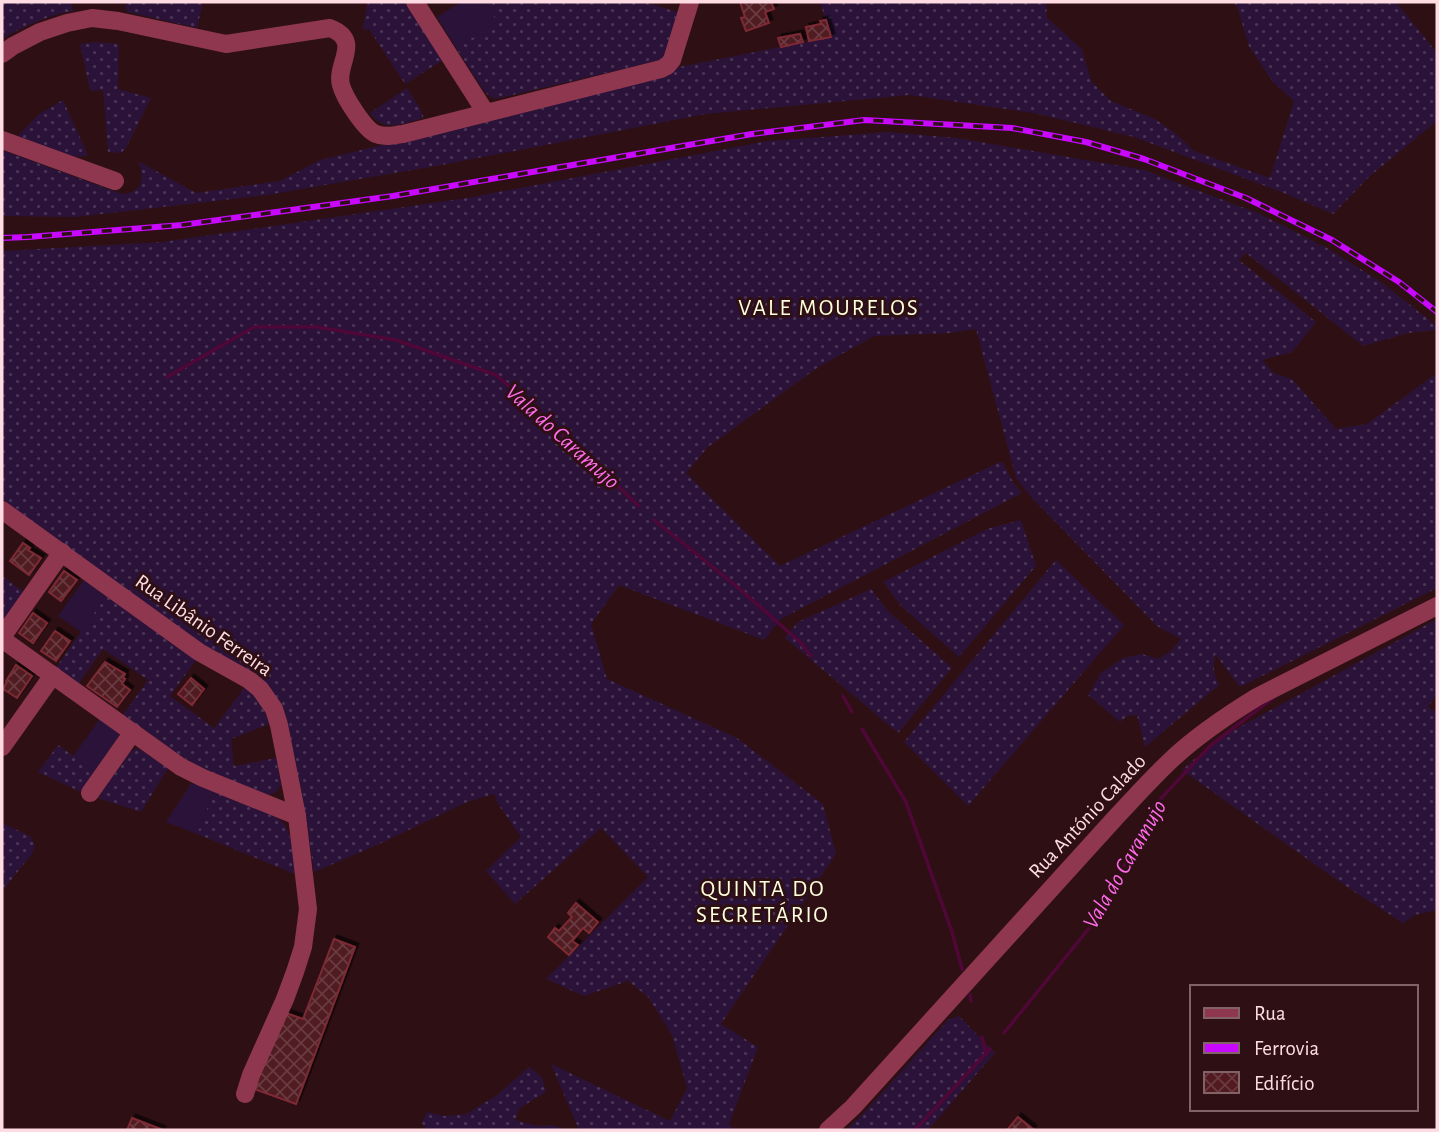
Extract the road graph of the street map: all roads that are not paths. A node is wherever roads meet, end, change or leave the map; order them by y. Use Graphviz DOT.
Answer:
graph roads {
  1 [pos="415,2"];
  2 [pos="690,2"];
  3 [pos="2,54"];
  4 [pos="486,113"];
  5 [pos="2,140"];
  6 [pos="115,181"];
  7 [pos="2,510"];
  8 [pos="62,552"];
  9 [pos="1437,606"];
  10 [pos="2,638"];
  11 [pos="53,675"];
  12 [pos="133,732"];
  13 [pos="2,747"];
  14 [pos="90,793"];
  15 [pos="297,816"];
  16 [pos="245,1094"];
  17 [pos="828,1130"];
  1 -- 4 [label="street"];
  2 -- 4 [label="street"];
  3 -- 4 [label="street"];
  5 -- 6 [label="street"];
  7 -- 8 [label="street, Rua Libânio Ferreira"];
  8 -- 10 [label="street"];
  8 -- 15 [label="street, Rua Libânio Ferreira"];
  9 -- 17 [label="street, Rua António Calado"];
  10 -- 11 [label="street"];
  11 -- 12 [label="street"];
  11 -- 13 [label="street"];
  12 -- 14 [label="street"];
  12 -- 15 [label="street"];
  15 -- 16 [label="street, Rua Libânio Ferreira"];
}
